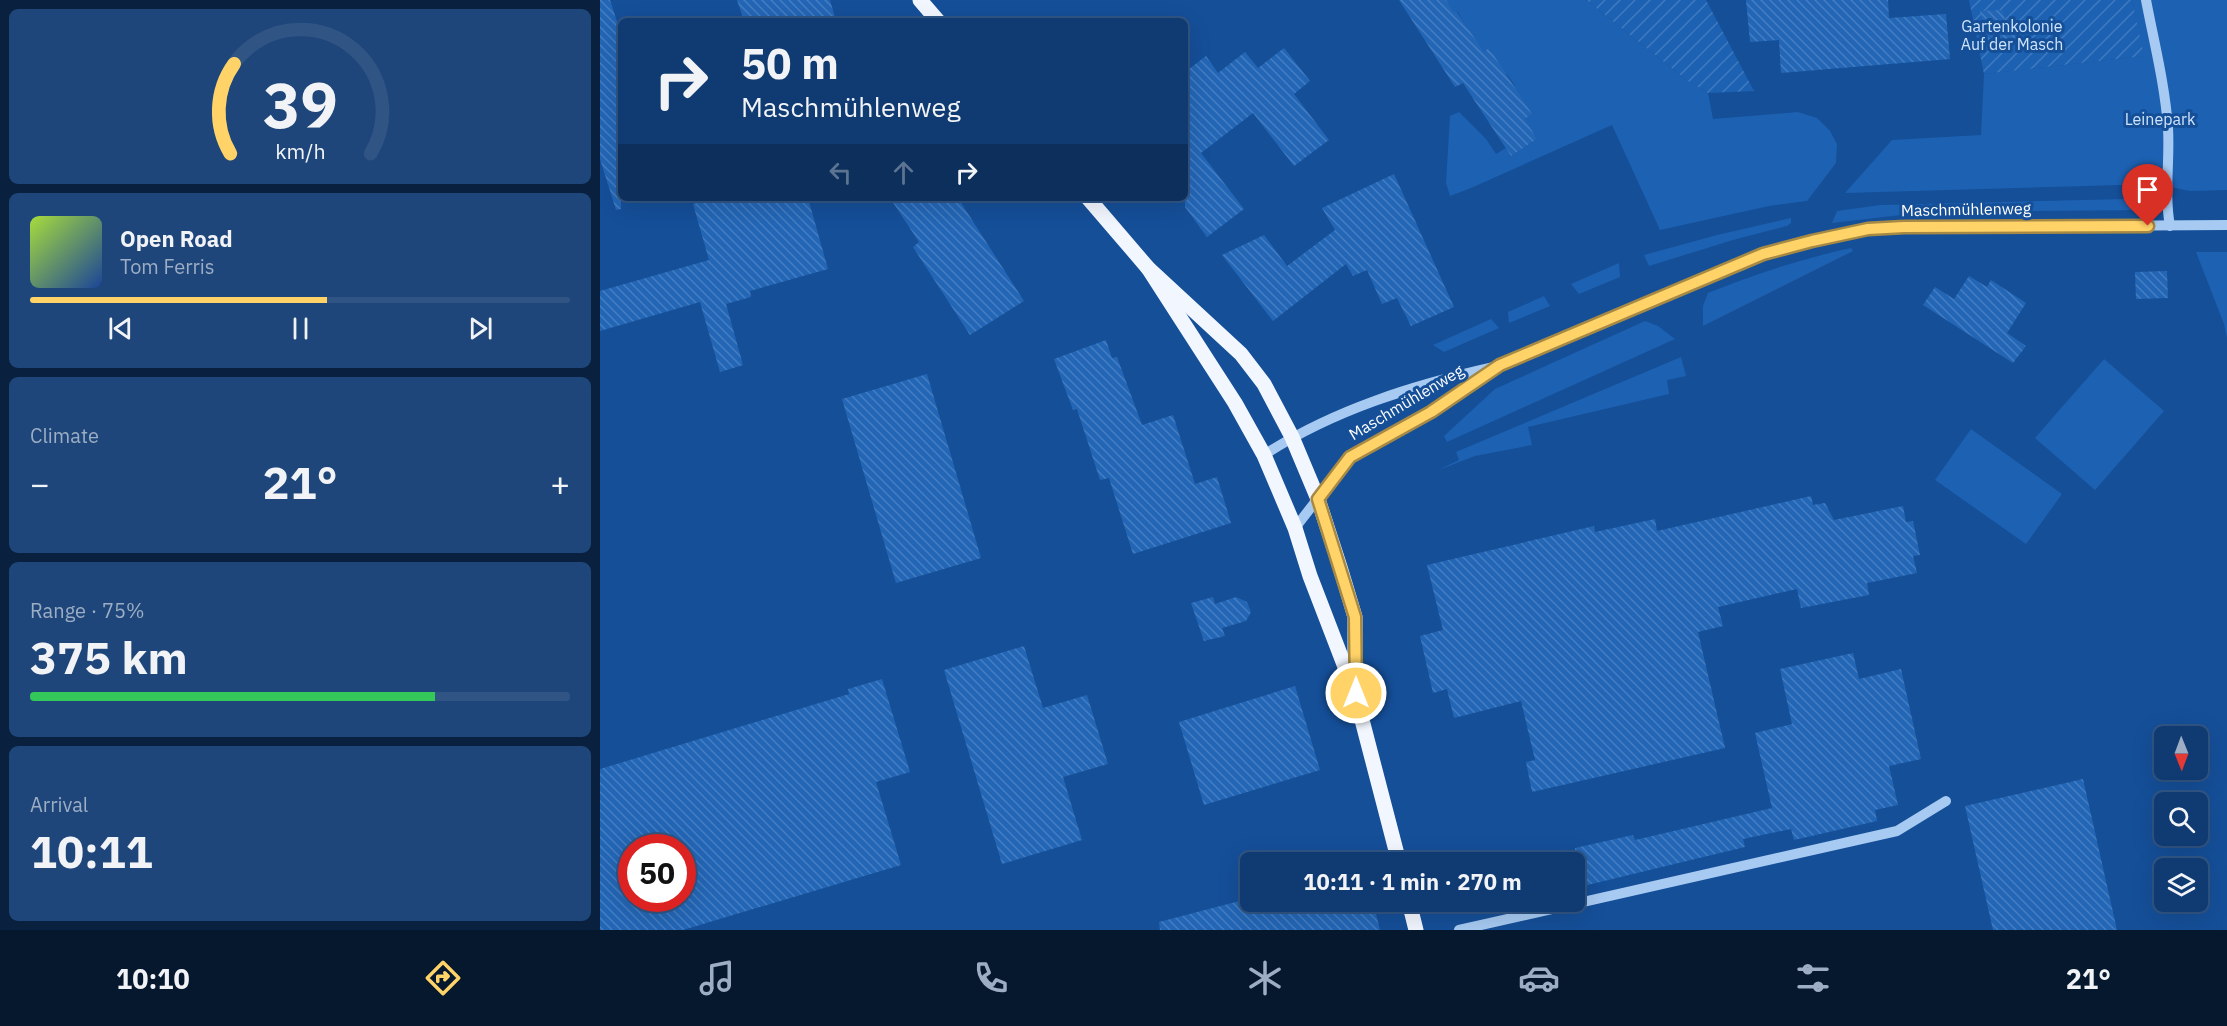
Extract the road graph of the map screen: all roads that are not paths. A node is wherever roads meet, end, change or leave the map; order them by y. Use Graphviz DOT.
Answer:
graph roads {
  1 [pos="920,0"];
  2 [pos="2146,0"];
  3 [pos="935,18"];
  4 [pos="1091,201"];
  5 [pos="2227,225"];
  6 [pos="2170,226"];
  7 [pos="1148,268"];
  8 [pos="1500,365"];
  9 [pos="1292,437"];
  10 [pos="1264,455"];
  11 [pos="1318,499"];
  12 [pos="1295,528"];
  13 [pos="1356,693"];
  14 [pos="1946,801"];
  15 [pos="1396,852"];
  16 [pos="1412,912"];
  17 [pos="1416,930"];
  18 [pos="1459,930"];
  1 -- 3 [label="main road"];
  2 -- 6 [label="street"];
  4 -- 7 [label="main road"];
  5 -- 6 [label="street, Maschmühlenweg"];
  6 -- 8 [label="street, Maschmühlenweg"];
  7 -- 9 [label="main road"];
  7 -- 10 [label="main road"];
  8 -- 9 [label="street, Maschmühlenweg"];
  8 -- 11 [label="street, Maschmühlenweg"];
  9 -- 10 [label="street, Maschmühlenweg"];
  9 -- 11 [label="main road"];
  10 -- 12 [label="main road"];
  11 -- 12 [label="street, Maschmühlenweg"];
  11 -- 13 [label="main road"];
  12 -- 13 [label="main road"];
  13 -- 15 [label="main road"];
  14 -- 18 [label="street"];
  16 -- 17 [label="main road"];
}
